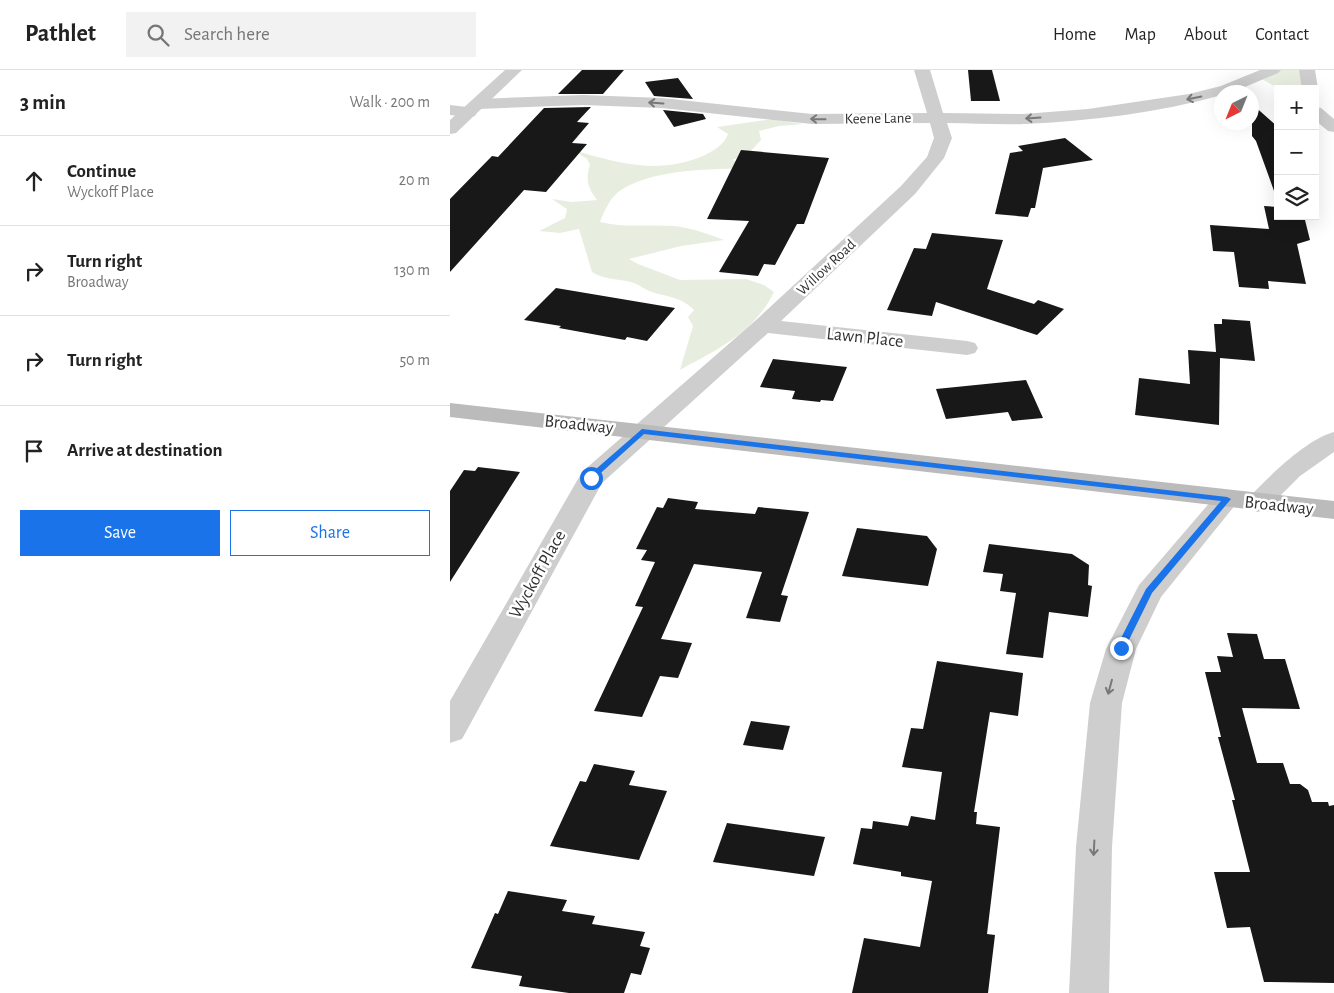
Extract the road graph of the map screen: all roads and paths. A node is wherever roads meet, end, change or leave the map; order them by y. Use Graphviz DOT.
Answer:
graph roads {
  1 [pos="514,70"];
  2 [pos="922,70"];
  3 [pos="1273,70"];
  4 [pos="1307,70"];
  5 [pos="1258,78"];
  6 [pos="1309,85"];
  7 [pos="473,108"];
  8 [pos="450,110"];
  9 [pos="1319,115"];
  10 [pos="937,118"];
  11 [pos="1334,127"];
  12 [pos="450,129"];
  13 [pos="763,326"];
  14 [pos="967,348"];
  15 [pos="450,410"];
  16 [pos="642,432"];
  17 [pos="1334,440"];
  18 [pos="1242,501"];
  19 [pos="1334,510"];
  20 [pos="450,730"];
  21 [pos="1089,993"];
  1 -- 7 [label="street"];
  2 -- 10 [label="street, Willow Road"];
  3 -- 5 [label="street, Keene Lane"];
  4 -- 6 [label="street"];
  5 -- 10 [label="street, Keene Lane, one-way"];
  7 -- 8 [label="street, Keene Lane"];
  10 -- 7 [label="street, Keene Lane, one-way"];
  7 -- 12 [label="street"];
  9 -- 11 [label="street"];
  10 -- 13 [label="street, Willow Road"];
  13 -- 14 [label="street, Lawn Place"];
  13 -- 16 [label="street, Willow Road"];
  15 -- 16 [label="main road, Broadway"];
  16 -- 18 [label="main road, Broadway"];
  16 -- 20 [label="street, Wyckoff Place"];
  17 -- 18 [label="street"];
  18 -- 19 [label="main road, Broadway"];
  18 -- 21 [label="street, one-way"];
}
